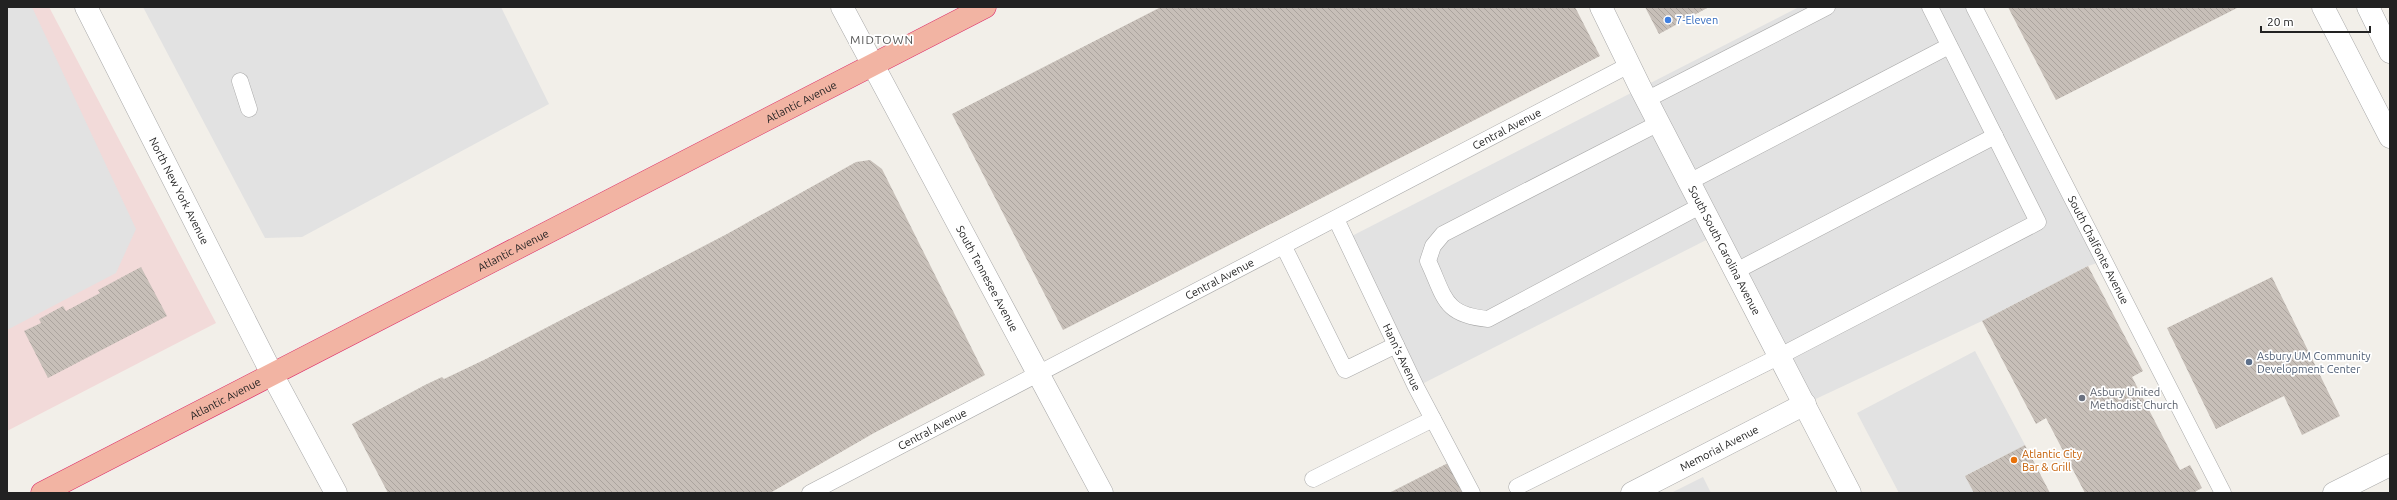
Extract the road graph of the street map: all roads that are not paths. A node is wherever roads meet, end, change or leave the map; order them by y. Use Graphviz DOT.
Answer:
graph roads {
  1 [pos="86,7"];
  2 [pos="842,7"];
  3 [pos="984,7"];
  4 [pos="1601,7"];
  5 [pos="1827,7"];
  6 [pos="1930,7"];
  7 [pos="1974,7"];
  8 [pos="2323,7"];
  9 [pos="2368,7"];
  10 [pos="2384,25"];
  11 [pos="1950,46"];
  12 [pos="2390,52"];
  13 [pos="874,64"];
  14 [pos="1629,65"];
  15 [pos="240,81"];
  16 [pos="1646,100"];
  17 [pos="249,110"];
  18 [pos="1658,123"];
  19 [pos="1995,136"];
  20 [pos="2390,136"];
  21 [pos="1689,182"];
  22 [pos="1702,205"];
  23 [pos="1336,219"];
  24 [pos="1284,247"];
  25 [pos="1736,271"];
  26 [pos="1396,345"];
  27 [pos="1780,356"];
  28 [pos="1039,373"];
  29 [pos="272,374"];
  30 [pos="1805,404"];
  31 [pos="1433,419"];
  32 [pos="2390,465"];
  33 [pos="1313,479"];
  34 [pos="1517,487"];
  35 [pos="42,493"];
  36 [pos="336,493"];
  37 [pos="810,493"];
  38 [pos="1102,493"];
  39 [pos="1472,493"];
  40 [pos="1632,493"];
  41 [pos="1850,493"];
  42 [pos="2223,493"];
  43 [pos="2334,493"];
  1 -- 29 [label="street, North New York Avenue"];
  2 -- 13 [label="street, South Tennesee Avenue"];
  3 -- 13 [label="highway, Atlantic Avenue"];
  4 -- 14 [label="street, South South Carolina Avenue"];
  5 -- 16 [label="lane"];
  6 -- 11 [label="lane"];
  7 -- 42 [label="lane, South Chalfonte Avenue"];
  8 -- 20 [label="street"];
  9 -- 10 [label="street"];
  10 -- 12 [label="street"];
  11 -- 19 [label="lane"];
  11 -- 21 [label="lane"];
  13 -- 28 [label="street, South Tennesee Avenue"];
  13 -- 29 [label="highway, Atlantic Avenue"];
  14 -- 16 [label="street, South South Carolina Avenue"];
  14 -- 23 [label="lane, Central Avenue"];
  15 -- 17 [label="lane"];
  16 -- 18 [label="street, South South Carolina Avenue"];
  18 -- 21 [label="street, South South Carolina Avenue"];
  18 -- 22 [label="lane"];
  19 -- 25 [label="lane"];
  19 -- 27 [label="lane"];
  21 -- 22 [label="street, South South Carolina Avenue"];
  22 -- 25 [label="street, South South Carolina Avenue"];
  23 -- 24 [label="lane, Central Avenue"];
  23 -- 26 [label="lane, Hann's Avenue"];
  24 -- 26 [label="lane"];
  24 -- 28 [label="lane, Central Avenue"];
  25 -- 27 [label="street, South South Carolina Avenue"];
  26 -- 31 [label="lane, Hann's Avenue"];
  27 -- 30 [label="street, South South Carolina Avenue"];
  27 -- 34 [label="lane"];
  28 -- 37 [label="lane, Central Avenue"];
  28 -- 38 [label="street, South Tennesee Avenue"];
  29 -- 35 [label="highway, Atlantic Avenue"];
  29 -- 36 [label="street, North New York Avenue"];
  30 -- 40 [label="street, Memorial Avenue"];
  30 -- 41 [label="street, South South Carolina Avenue"];
  31 -- 33 [label="lane"];
  31 -- 39 [label="lane, Hann's Avenue"];
  32 -- 43 [label="street"];
}
